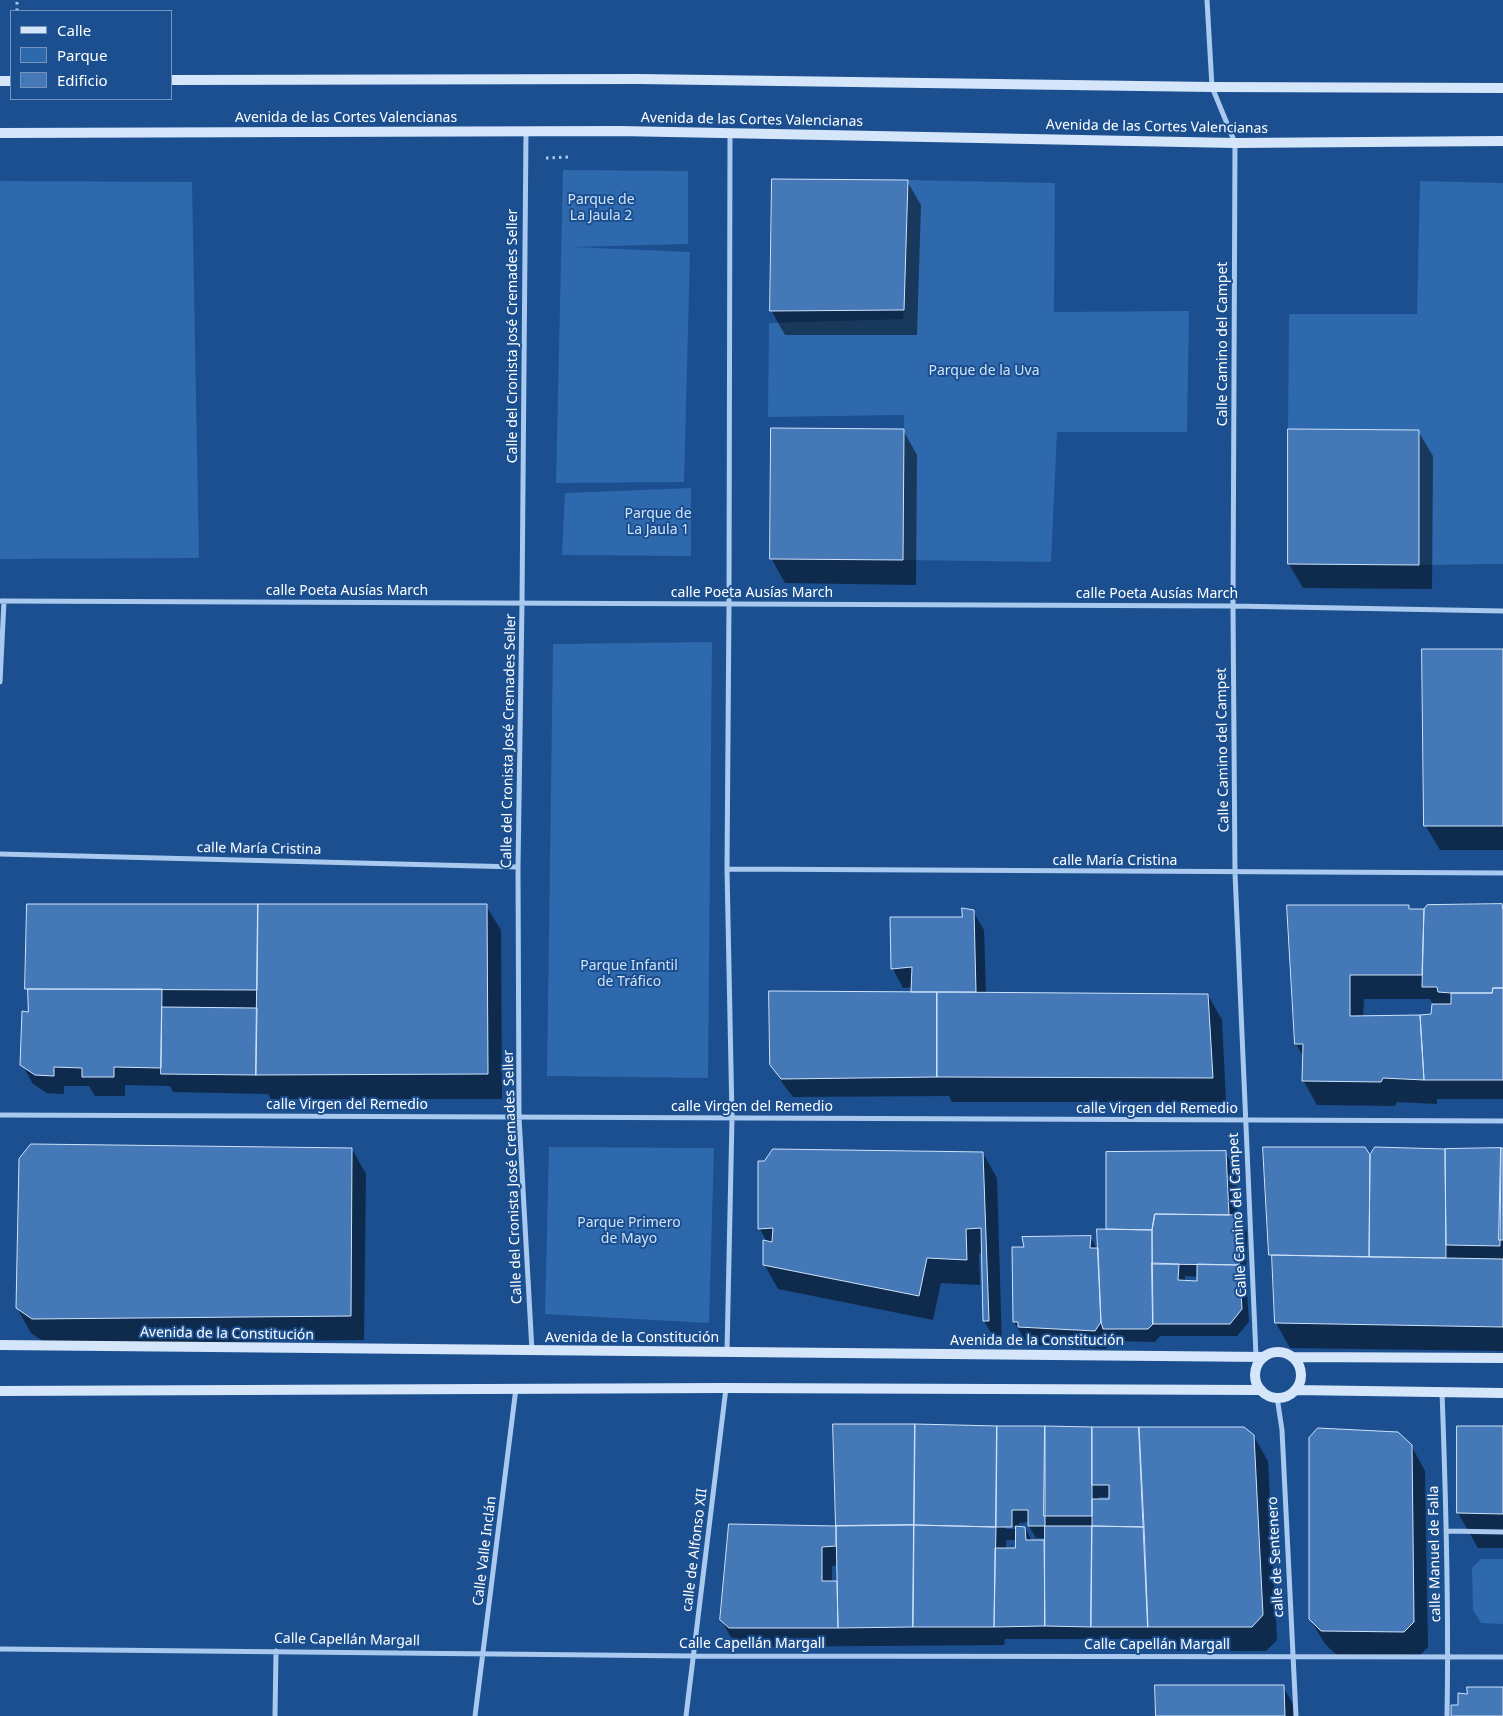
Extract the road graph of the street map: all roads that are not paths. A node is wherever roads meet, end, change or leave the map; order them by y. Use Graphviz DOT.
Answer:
graph roads {
  1 [pos="1207,0"];
  2 [pos="172,80"];
  3 [pos="1212,87"];
  4 [pos="1503,88"];
  5 [pos="526,131"];
  6 [pos="0,133"];
  7 [pos="730,133"];
  8 [pos="1503,141"];
  9 [pos="1235,142"];
  10 [pos="2,601"];
  11 [pos="522,603"];
  12 [pos="729,604"];
  13 [pos="1232,606"];
  14 [pos="1503,611"];
  15 [pos="0,682"];
  16 [pos="0,854"];
  17 [pos="518,866"];
  18 [pos="726,870"];
  19 [pos="1235,873"];
  20 [pos="1503,873"];
  21 [pos="0,1115"];
  22 [pos="519,1117"];
  23 [pos="732,1118"];
  24 [pos="1245,1121"];
  25 [pos="1503,1121"];
  26 [pos="0,1346"];
  27 [pos="532,1351"];
  28 [pos="727,1353"];
  29 [pos="1260,1357"];
  30 [pos="1293,1357"];
  31 [pos="1503,1358"];
  32 [pos="516,1388"];
  33 [pos="726,1388"];
  34 [pos="1261,1390"];
  35 [pos="1295,1390"];
  36 [pos="0,1391"];
  37 [pos="1442,1392"];
  38 [pos="1503,1392"];
  39 [pos="1277,1398"];
  40 [pos="1446,1531"];
  41 [pos="1503,1532"];
  42 [pos="0,1649"];
  43 [pos="276,1651"];
  44 [pos="484,1653"];
  45 [pos="694,1656"];
  46 [pos="1448,1656"];
  47 [pos="1292,1657"];
  48 [pos="1503,1657"];
  49 [pos="276,1716"];
  50 [pos="475,1716"];
  51 [pos="686,1716"];
  52 [pos="1296,1716"];
  53 [pos="1447,1716"];
  1 -- 3 [label="street"];
  2 -- 3 [label="street"];
  3 -- 4 [label="street"];
  3 -- 9 [label="street"];
  5 -- 6 [label="street, Avenida de las Cortes Valencianas"];
  5 -- 7 [label="street, Avenida de las Cortes Valencianas"];
  5 -- 11 [label="street, Calle del Cronista José Cremades Seller"];
  7 -- 9 [label="street, Avenida de las Cortes Valencianas"];
  7 -- 12 [label="street"];
  8 -- 9 [label="street, Avenida de las Cortes Valencianas"];
  9 -- 13 [label="street, Calle Camino del Campet"];
  10 -- 11 [label="street, calle Poeta Ausías March"];
  10 -- 15 [label="street"];
  11 -- 12 [label="street, calle Poeta Ausías March"];
  11 -- 17 [label="street, Calle del Cronista José Cremades Seller"];
  12 -- 13 [label="street, calle Poeta Ausías March"];
  12 -- 18 [label="street"];
  13 -- 14 [label="street, calle Poeta Ausías March"];
  13 -- 19 [label="street, Calle Camino del Campet"];
  16 -- 17 [label="street, calle María Cristina"];
  17 -- 22 [label="street, Calle del Cronista José Cremades Seller"];
  18 -- 19 [label="street, calle María Cristina"];
  18 -- 23 [label="street"];
  19 -- 20 [label="street, calle María Cristina"];
  19 -- 24 [label="street, Calle Camino del Campet"];
  21 -- 22 [label="street, calle Virgen del Remedio"];
  22 -- 23 [label="street, calle Virgen del Remedio"];
  22 -- 27 [label="street, Calle del Cronista José Cremades Seller"];
  23 -- 24 [label="street, calle Virgen del Remedio"];
  23 -- 28 [label="street"];
  24 -- 25 [label="street, calle Virgen del Remedio"];
  24 -- 29 [label="street, Calle Camino del Campet"];
  26 -- 27 [label="street, Avenida de la Constitución"];
  27 -- 28 [label="street, Avenida de la Constitución"];
  28 -- 29 [label="street, Avenida de la Constitución"];
  29 -- 30 [label="street"];
  29 -- 34 [label="street"];
  30 -- 31 [label="street"];
  30 -- 35 [label="street"];
  32 -- 33 [label="street"];
  32 -- 36 [label="street"];
  32 -- 44 [label="street, Calle Valle Inclán"];
  33 -- 34 [label="street"];
  33 -- 45 [label="street, calle de Alfonso XII"];
  34 -- 39 [label="street"];
  35 -- 37 [label="street"];
  35 -- 39 [label="street"];
  37 -- 38 [label="street"];
  37 -- 40 [label="street, calle Manuel de Falla"];
  39 -- 47 [label="street, calle de Sentenero"];
  40 -- 41 [label="street"];
  40 -- 46 [label="street, calle Manuel de Falla"];
  42 -- 43 [label="street, Calle Capellán Margall"];
  43 -- 44 [label="street, Calle Capellán Margall"];
  43 -- 49 [label="street"];
  44 -- 45 [label="street, Calle Capellán Margall"];
  44 -- 50 [label="street, Calle Valle Inclán"];
  45 -- 47 [label="street, Calle Capellán Margall"];
  45 -- 51 [label="street, calle de Alfonso XII"];
  46 -- 47 [label="street, Calle Capellán Margall"];
  46 -- 48 [label="street, Calle Capellán Margall"];
  46 -- 53 [label="street, calle Manuel de Falla"];
  47 -- 52 [label="street, calle de Sentenero"];
}
